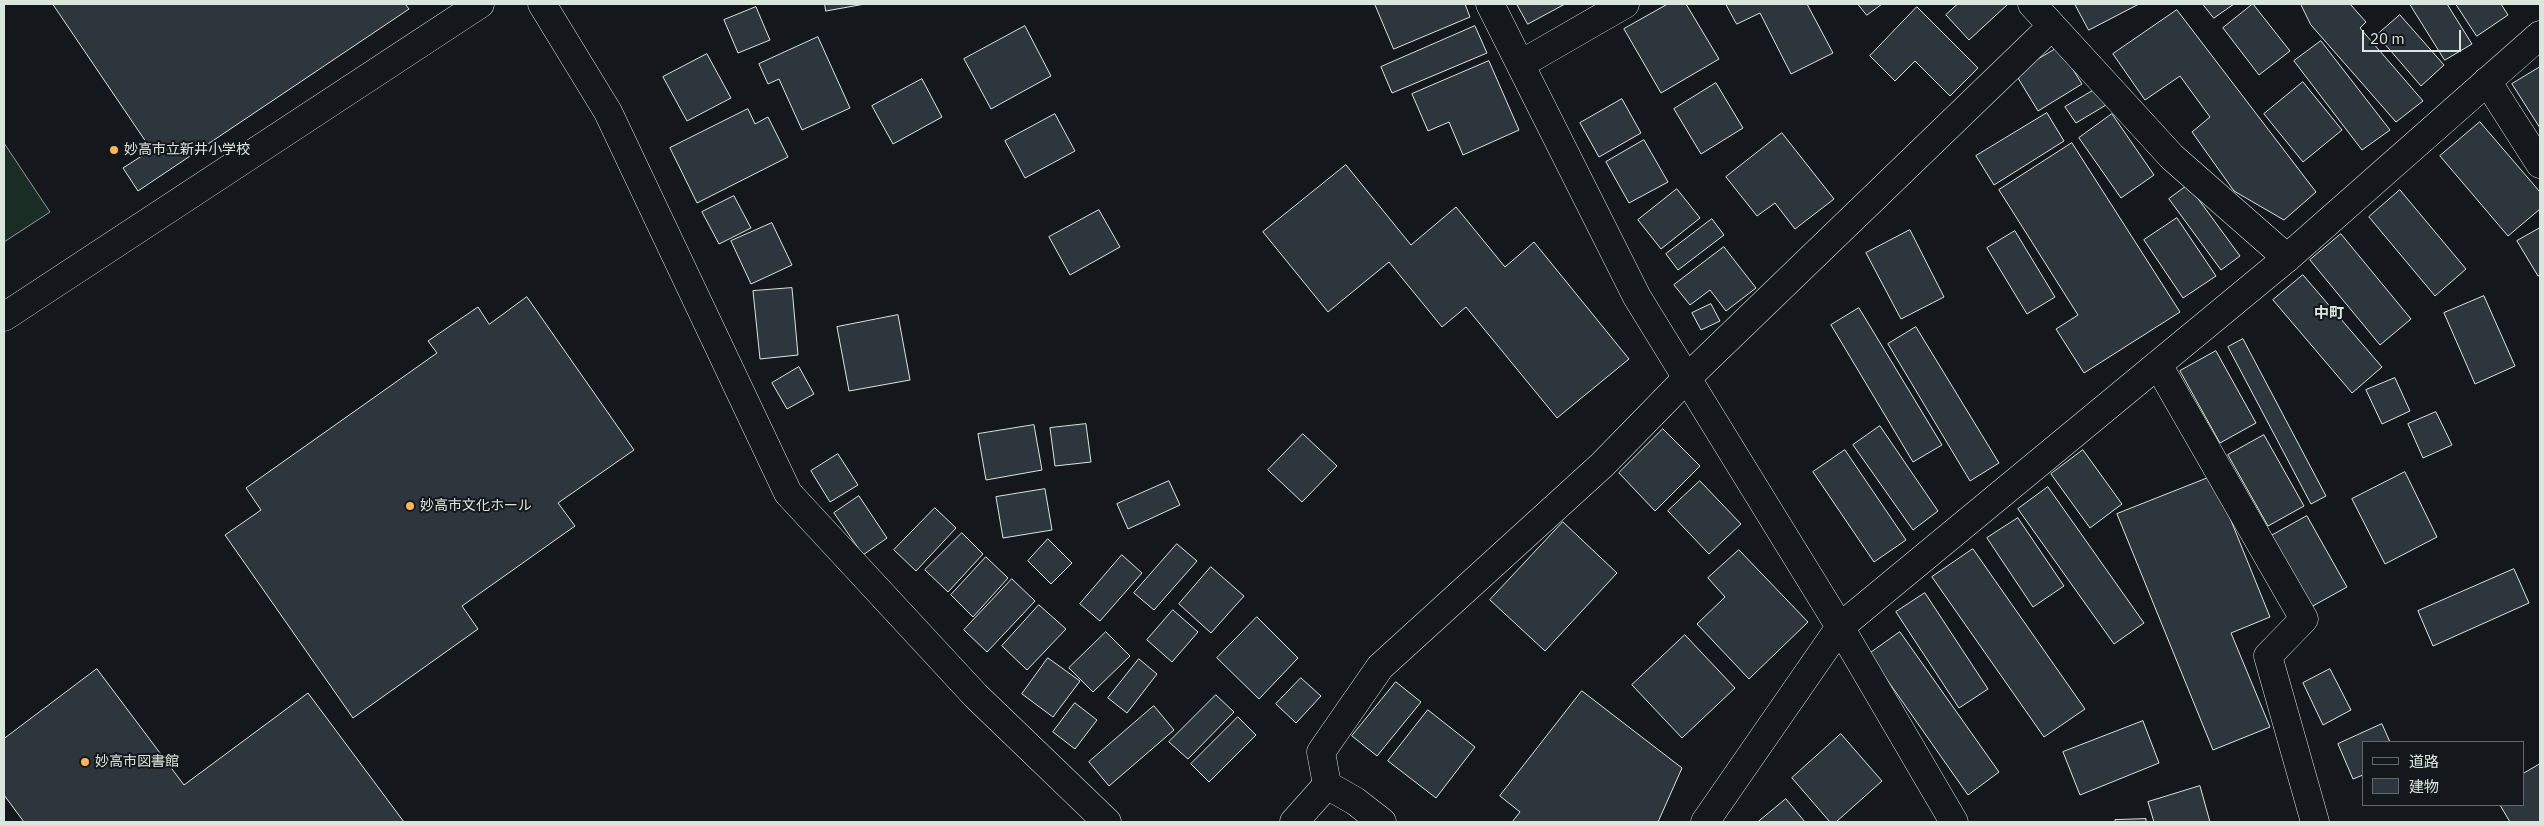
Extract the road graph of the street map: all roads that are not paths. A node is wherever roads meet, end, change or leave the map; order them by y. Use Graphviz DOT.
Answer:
graph roads {
  1 [pos="477,4"];
  2 [pos="542,4"];
  3 [pos="1490,4"];
  4 [pos="1625,4"];
  5 [pos="2032,4"];
  6 [pos="2051,27"];
  7 [pos="2540,35"];
  8 [pos="1520,64"];
  9 [pos="2487,81"];
  10 [pos="2540,164"];
  11 [pos="2287,258"];
  12 [pos="4,317"];
  13 [pos="2158,365"];
  14 [pos="1687,378"];
  15 [pos="1840,627"];
  16 [pos="1327,785"];
  17 [pos="1107,822"];
  18 [pos="1294,822"];
  19 [pos="1382,822"];
  20 [pos="1705,822"];
  21 [pos="1954,822"];
  22 [pos="2315,822"];
  1 -- 12 [label="street"];
  2 -- 17 [label="street"];
  3 -- 8 [label="street"];
  4 -- 8 [label="street"];
  5 -- 6 [label="street"];
  6 -- 11 [label="street"];
  6 -- 14 [label="street"];
  7 -- 9 [label="street"];
  8 -- 14 [label="street"];
  9 -- 10 [label="street"];
  9 -- 11 [label="street"];
  11 -- 13 [label="street"];
  13 -- 15 [label="street"];
  13 -- 22 [label="street"];
  14 -- 15 [label="street"];
  14 -- 16 [label="street"];
  15 -- 20 [label="street"];
  15 -- 21 [label="street"];
  16 -- 18 [label="street"];
  16 -- 19 [label="street"];
}
